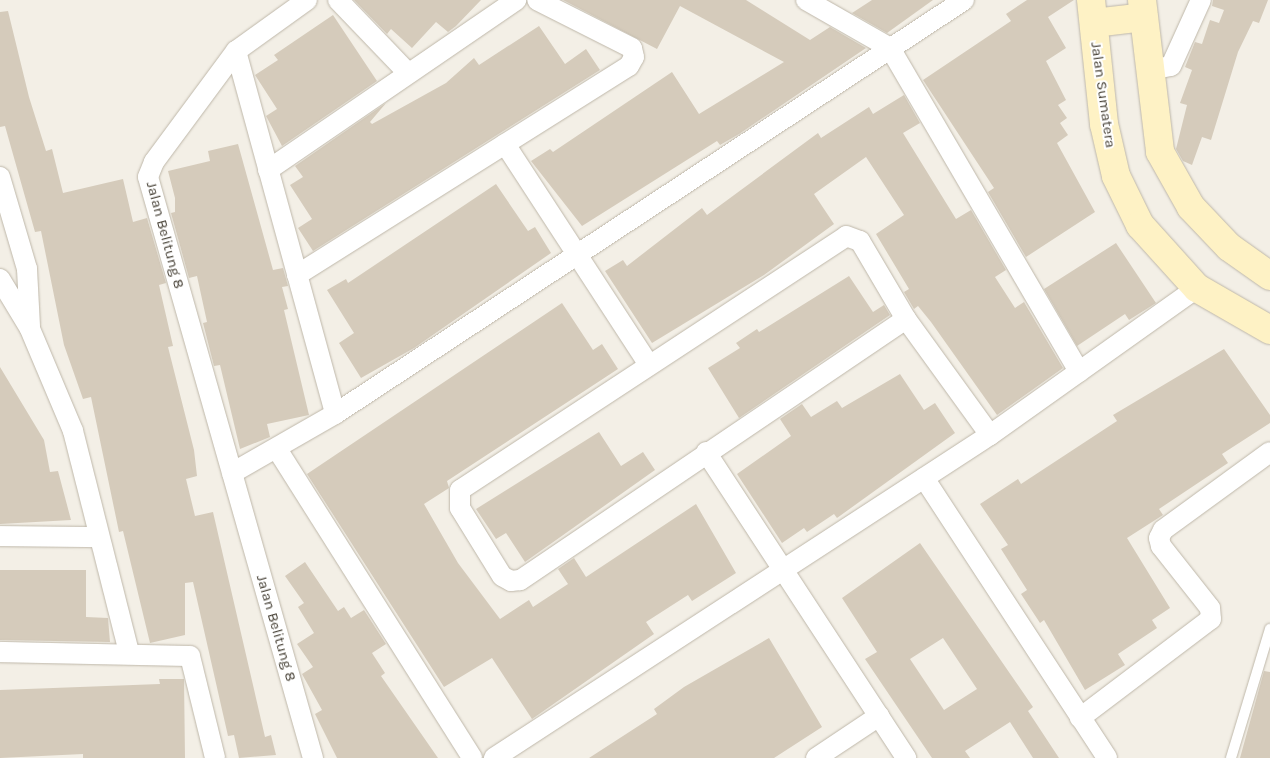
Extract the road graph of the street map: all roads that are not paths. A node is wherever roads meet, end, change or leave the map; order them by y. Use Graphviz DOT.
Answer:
graph roads {
  1 [pos="307,0"];
  2 [pos="338,0"];
  3 [pos="516,0"];
  4 [pos="537,0"];
  5 [pos="806,0"];
  6 [pos="964,0"];
  7 [pos="1201,0"];
  8 [pos="1144,9"];
  9 [pos="1093,12"];
  10 [pos="890,48"];
  11 [pos="236,51"];
  12 [pos="1150,70"];
  13 [pos="406,72"];
  14 [pos="505,144"];
  15 [pos="268,170"];
  16 [pos="0,177"];
  17 [pos="576,254"];
  18 [pos="297,275"];
  19 [pos="1270,276"];
  20 [pos="0,280"];
  21 [pos="1198,288"];
  22 [pos="906,319"];
  23 [pos="30,329"];
  24 [pos="1270,330"];
  25 [pos="648,363"];
  26 [pos="1079,372"];
  27 [pos="334,414"];
  28 [pos="990,435"];
  29 [pos="277,449"];
  30 [pos="706,452"];
  31 [pos="1270,452"];
  32 [pos="231,470"];
  33 [pos="924,478"];
  34 [pos="0,536"];
  35 [pos="98,537"];
  36 [pos="784,570"];
  37 [pos="1270,629"];
  38 [pos="0,652"];
  39 [pos="129,652"];
  40 [pos="879,716"];
  41 [pos="1080,718"];
  42 [pos="215,758"];
  43 [pos="313,758"];
  44 [pos="472,758"];
  45 [pos="494,758"];
  46 [pos="816,758"];
  47 [pos="906,758"];
  48 [pos="1106,758"];
  49 [pos="1232,758"];
  1 -- 11 [label="street, Jalan Belitung 8"];
  2 -- 13 [label="street"];
  3 -- 13 [label="street"];
  4 -- 14 [label="street"];
  5 -- 10 [label="street"];
  6 -- 10 [label="street"];
  7 -- 12 [label="street"];
  8 -- 9 [label="main road"];
  8 -- 12 [label="main road"];
  9 -- 21 [label="main road, Jalan Sumatera"];
  10 -- 17 [label="street"];
  10 -- 26 [label="street"];
  11 -- 15 [label="street"];
  11 -- 32 [label="street, Jalan Belitung 8"];
  12 -- 19 [label="main road"];
  13 -- 15 [label="street"];
  14 -- 17 [label="street"];
  14 -- 18 [label="street"];
  15 -- 18 [label="street"];
  16 -- 23 [label="street"];
  17 -- 25 [label="street"];
  17 -- 27 [label="street"];
  18 -- 27 [label="street"];
  20 -- 23 [label="street"];
  21 -- 24 [label="main road, Jalan Sumatera"];
  21 -- 26 [label="street"];
  22 -- 25 [label="street"];
  22 -- 28 [label="street"];
  22 -- 30 [label="street"];
  23 -- 35 [label="street"];
  25 -- 30 [label="street"];
  26 -- 28 [label="street"];
  27 -- 29 [label="street"];
  28 -- 33 [label="street"];
  29 -- 32 [label="street"];
  29 -- 44 [label="street"];
  30 -- 36 [label="street"];
  31 -- 41 [label="street"];
  32 -- 43 [label="street, Jalan Belitung 8"];
  33 -- 36 [label="street"];
  33 -- 41 [label="street"];
  34 -- 35 [label="street"];
  35 -- 39 [label="street"];
  36 -- 40 [label="street"];
  36 -- 45 [label="street"];
  37 -- 49 [label="lane"];
  38 -- 39 [label="street"];
  39 -- 42 [label="street"];
  40 -- 46 [label="street"];
  40 -- 47 [label="street"];
  41 -- 48 [label="street"];
}
